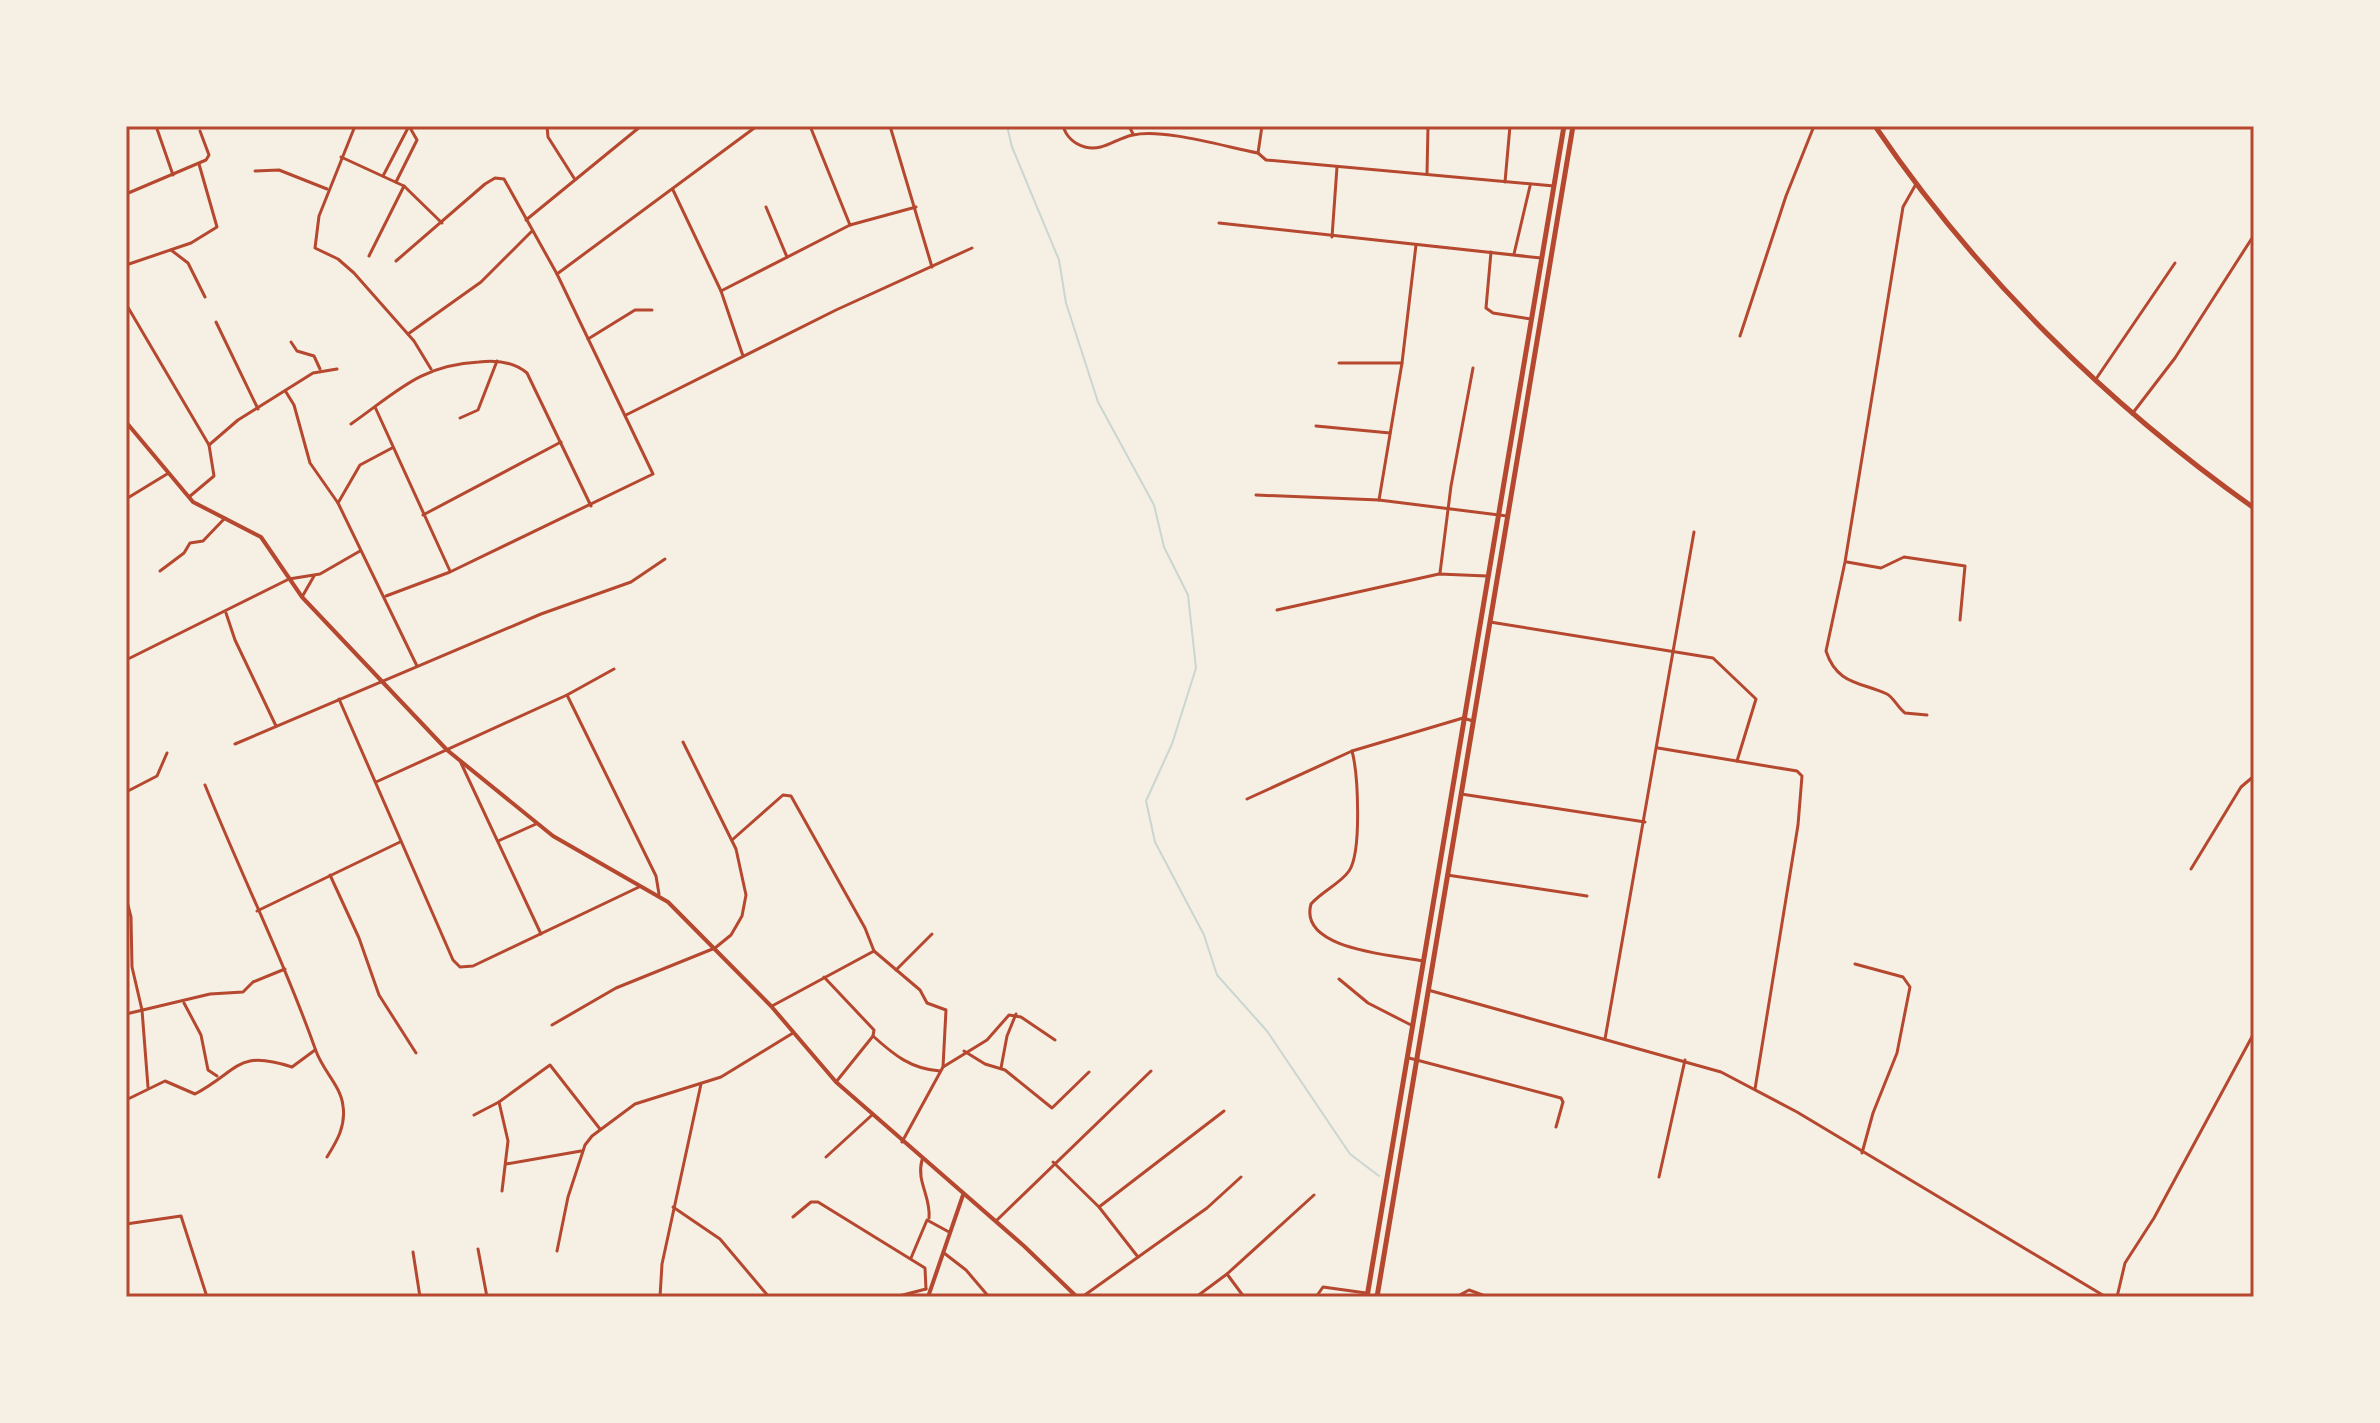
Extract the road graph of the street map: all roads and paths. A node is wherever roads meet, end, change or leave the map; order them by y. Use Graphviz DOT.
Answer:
graph roads {
  1 [pos="156,126"];
  2 [pos="355,126"];
  3 [pos="547,126"];
  4 [pos="641,126"];
  5 [pos="757,126"];
  6 [pos="810,126"];
  7 [pos="890,126"];
  8 [pos="1063,126"];
  9 [pos="1129,126"];
  10 [pos="1262,126"];
  11 [pos="1428,126"];
  12 [pos="1510,126"];
  13 [pos="1564,126"];
  14 [pos="1573,126"];
  15 [pos="1814,126"];
  16 [pos="1875,126"];
  17 [pos="200,131"];
  18 [pos="1133,134"];
  19 [pos="1258,153"];
  20 [pos="341,157"];
  21 [pos="199,164"];
  22 [pos="1337,167"];
  23 [pos="255,171"];
  24 [pos="1427,174"];
  25 [pos="173,175"];
  26 [pos="383,176"];
  27 [pos="574,178"];
  28 [pos="396,182"];
  29 [pos="1505,183"];
  30 [pos="1916,184"];
  31 [pos="404,186"];
  32 [pos="1530,186"];
  33 [pos="1554,186"];
  34 [pos="329,189"];
  35 [pos="673,190"];
  36 [pos="126,194"];
  37 [pos="766,207"];
  38 [pos="916,207"];
  39 [pos="526,220"];
  40 [pos="442,223"];
  41 [pos="1219,223"];
  42 [pos="850,225"];
  43 [pos="532,231"];
  44 [pos="2254,235"];
  45 [pos="1332,237"];
  46 [pos="1416,245"];
  47 [pos="972,248"];
  48 [pos="171,250"];
  49 [pos="1491,252"];
  50 [pos="1514,254"];
  51 [pos="369,256"];
  52 [pos="787,257"];
  53 [pos="1542,258"];
  54 [pos="396,261"];
  55 [pos="2175,263"];
  56 [pos="126,265"];
  57 [pos="932,267"];
  58 [pos="557,274"];
  59 [pos="721,291"];
  60 [pos="205,297"];
  61 [pos="126,304"];
  62 [pos="652,310"];
  63 [pos="1531,319"];
  64 [pos="216,322"];
  65 [pos="408,334"];
  66 [pos="1740,336"];
  67 [pos="588,339"];
  68 [pos="291,342"];
  69 [pos="743,356"];
  70 [pos="497,361"];
  71 [pos="1339,363"];
  72 [pos="1402,363"];
  73 [pos="1523,367"];
  74 [pos="1473,368"];
  75 [pos="1532,368"];
  76 [pos="320,369"];
  77 [pos="337,369"];
  78 [pos="431,369"];
  79 [pos="2095,380"];
  80 [pos="286,392"];
  81 [pos="375,407"];
  82 [pos="258,409"];
  83 [pos="2132,414"];
  84 [pos="626,415"];
  85 [pos="460,418"];
  86 [pos="126,422"];
  87 [pos="351,424"];
  88 [pos="1316,426"];
  89 [pos="1390,433"];
  90 [pos="561,442"];
  91 [pos="209,445"];
  92 [pos="392,448"];
  93 [pos="167,474"];
  94 [pos="1256,495"];
  95 [pos="188,497"];
  96 [pos="126,499"];
  97 [pos="1379,500"];
  98 [pos="338,503"];
  99 [pos="591,506"];
  100 [pos="1448,507"];
  101 [pos="2254,508"];
  102 [pos="1498,514"];
  103 [pos="423,515"];
  104 [pos="1507,516"];
  105 [pos="225,518"];
  106 [pos="1694,532"];
  107 [pos="362,550"];
  108 [pos="665,559"];
  109 [pos="1845,562"];
  110 [pos="160,571"];
  111 [pos="450,572"];
  112 [pos="1439,574"];
  113 [pos="314,576"];
  114 [pos="1487,576"];
  115 [pos="289,579"];
  116 [pos="386,596"];
  117 [pos="302,597"];
  118 [pos="1277,610"];
  119 [pos="226,613"];
  120 [pos="1490,619"];
  121 [pos="1960,620"];
  122 [pos="1673,652"];
  123 [pos="126,660"];
  124 [pos="417,666"];
  125 [pos="614,669"];
  126 [pos="381,682"];
  127 [pos="567,695"];
  128 [pos="339,699"];
  129 [pos="1927,715"];
  130 [pos="1463,718"];
  131 [pos="1473,721"];
  132 [pos="276,726"];
  133 [pos="683,742"];
  134 [pos="235,744"];
  135 [pos="1657,747"];
  136 [pos="447,750"];
  137 [pos="1352,751"];
  138 [pos="167,753"];
  139 [pos="1737,761"];
  140 [pos="461,762"];
  141 [pos="2254,776"];
  142 [pos="376,782"];
  143 [pos="205,785"];
  144 [pos="126,792"];
  145 [pos="1461,794"];
  146 [pos="1247,799"];
  147 [pos="1645,822"];
  148 [pos="536,824"];
  149 [pos="732,840"];
  150 [pos="498,841"];
  151 [pos="400,842"];
  152 [pos="2191,869"];
  153 [pos="330,875"];
  154 [pos="1447,875"];
  155 [pos="640,887"];
  156 [pos="659,894"];
  157 [pos="1587,896"];
  158 [pos="126,897"];
  159 [pos="257,911"];
  160 [pos="541,934"];
  161 [pos="932,934"];
  162 [pos="715,948"];
  163 [pos="874,951"];
  164 [pos="1423,961"];
  165 [pos="1855,964"];
  166 [pos="285,969"];
  167 [pos="896,970"];
  168 [pos="824,977"];
  169 [pos="1339,979"];
  170 [pos="1428,990"];
  171 [pos="184,1003"];
  172 [pos="771,1006"];
  173 [pos="142,1010"];
  174 [pos="126,1014"];
  175 [pos="1016,1014"];
  176 [pos="552,1025"];
  177 [pos="1411,1025"];
  178 [pos="793,1033"];
  179 [pos="2254,1033"];
  180 [pos="873,1036"];
  181 [pos="1605,1039"];
  182 [pos="1055,1040"];
  183 [pos="315,1050"];
  184 [pos="964,1051"];
  185 [pos="416,1053"];
  186 [pos="1405,1057"];
  187 [pos="1416,1059"];
  188 [pos="1685,1060"];
  189 [pos="1001,1068"];
  190 [pos="942,1069"];
  191 [pos="1151,1071"];
  192 [pos="1089,1072"];
  193 [pos="220,1077"];
  194 [pos="836,1082"];
  195 [pos="701,1084"];
  196 [pos="148,1087"];
  197 [pos="1755,1089"];
  198 [pos="126,1100"];
  199 [pos="499,1102"];
  200 [pos="1224,1111"];
  201 [pos="474,1115"];
  202 [pos="872,1115"];
  203 [pos="1556,1127"];
  204 [pos="600,1129"];
  205 [pos="902,1142"];
  206 [pos="582,1151"];
  207 [pos="1862,1153"];
  208 [pos="327,1157"];
  209 [pos="826,1157"];
  210 [pos="922,1160"];
  211 [pos="1053,1162"];
  212 [pos="506,1164"];
  213 [pos="1241,1177"];
  214 [pos="1659,1177"];
  215 [pos="502,1191"];
  216 [pos="963,1195"];
  217 [pos="1314,1195"];
  218 [pos="673,1207"];
  219 [pos="1099,1207"];
  220 [pos="793,1217"];
  221 [pos="929,1219"];
  222 [pos="996,1221"];
  223 [pos="126,1224"];
  224 [pos="950,1233"];
  225 [pos="478,1249"];
  226 [pos="557,1251"];
  227 [pos="413,1252"];
  228 [pos="944,1253"];
  229 [pos="1138,1257"];
  230 [pos="911,1258"];
  231 [pos="1372,1261"];
  232 [pos="1382,1262"];
  233 [pos="1227,1274"];
  234 [pos="929,1289"];
  235 [pos="1367,1295"];
  236 [pos="207,1297"];
  237 [pos="420,1297"];
  238 [pos="487,1297"];
  239 [pos="660,1297"];
  240 [pos="769,1297"];
  241 [pos="895,1297"];
  242 [pos="928,1297"];
  243 [pos="988,1297"];
  244 [pos="1079,1297"];
  245 [pos="1196,1297"];
  246 [pos="1244,1297"];
  247 [pos="1316,1297"];
  248 [pos="1377,1297"];
  249 [pos="1456,1297"];
  250 [pos="1488,1297"];
  251 [pos="2106,1297"];
  252 [pos="2117,1297"];
  1 -- 25 [label="street"];
  2 -- 20 [label="street"];
  3 -- 27 [label="street"];
  4 -- 27 [label="street"];
  5 -- 35 [label="street"];
  6 -- 42 [label="street"];
  7 -- 38 [label="street"];
  8 -- 18 [label="street"];
  9 -- 18 [label="street"];
  10 -- 19 [label="street"];
  11 -- 24 [label="street"];
  12 -- 29 [label="street"];
  13 -- 33 [label="main road"];
  14 -- 75 [label="main road"];
  15 -- 66 [label="street"];
  16 -- 30 [label="main road"];
  17 -- 21 [label="street"];
  18 -- 19 [label="street"];
  19 -- 22 [label="street"];
  20 -- 26 [label="street"];
  20 -- 34 [label="street"];
  21 -- 25 [label="street"];
  21 -- 48 [label="street"];
  22 -- 24 [label="street"];
  22 -- 45 [label="street"];
  23 -- 34 [label="street"];
  24 -- 29 [label="street"];
  25 -- 36 [label="street"];
  26 -- 28 [label="street"];
  26 -- 28 [label="street"];
  27 -- 39 [label="street"];
  28 -- 31 [label="street"];
  29 -- 32 [label="street"];
  30 -- 79 [label="main road"];
  30 -- 109 [label="street"];
  31 -- 40 [label="street"];
  31 -- 51 [label="street"];
  32 -- 33 [label="street"];
  32 -- 50 [label="street"];
  33 -- 53 [label="main road"];
  34 -- 65 [label="street"];
  35 -- 58 [label="street"];
  35 -- 59 [label="street"];
  37 -- 52 [label="street"];
  38 -- 42 [label="street"];
  38 -- 57 [label="street"];
  39 -- 40 [label="street"];
  39 -- 43 [label="street"];
  40 -- 54 [label="street"];
  41 -- 45 [label="street"];
  42 -- 52 [label="street"];
  43 -- 58 [label="street"];
  43 -- 65 [label="street"];
  44 -- 83 [label="street"];
  45 -- 46 [label="street"];
  46 -- 49 [label="street"];
  46 -- 72 [label="street"];
  47 -- 57 [label="street"];
  48 -- 56 [label="street"];
  48 -- 60 [label="street"];
  49 -- 50 [label="street"];
  49 -- 63 [label="street"];
  50 -- 53 [label="street"];
  52 -- 59 [label="street"];
  53 -- 63 [label="main road"];
  55 -- 79 [label="street"];
  57 -- 69 [label="street"];
  58 -- 67 [label="street"];
  59 -- 69 [label="street"];
  61 -- 91 [label="street"];
  62 -- 67 [label="street"];
  63 -- 73 [label="main road"];
  64 -- 82 [label="street"];
  65 -- 78 [label="street"];
  67 -- 84 [label="street"];
  68 -- 76 [label="street"];
  69 -- 84 [label="street"];
  70 -- 78 [label="street"];
  70 -- 85 [label="street"];
  70 -- 90 [label="street"];
  71 -- 72 [label="street"];
  72 -- 89 [label="street"];
  73 -- 75 [label="main road"];
  73 -- 102 [label="main road"];
  74 -- 100 [label="street"];
  75 -- 104 [label="main road"];
  76 -- 77 [label="street"];
  76 -- 80 [label="street"];
  78 -- 81 [label="street"];
  79 -- 83 [label="main road"];
  80 -- 82 [label="street"];
  80 -- 98 [label="street"];
  81 -- 87 [label="street"];
  81 -- 92 [label="street"];
  82 -- 91 [label="street"];
  83 -- 101 [label="main road"];
  84 -- 99 [label="street"];
  86 -- 93 [label="street"];
  88 -- 89 [label="street"];
  89 -- 97 [label="street"];
  90 -- 99 [label="street"];
  90 -- 103 [label="street"];
  91 -- 95 [label="street"];
  92 -- 98 [label="street"];
  92 -- 103 [label="street"];
  93 -- 95 [label="street"];
  93 -- 96 [label="street"];
  94 -- 97 [label="street"];
  95 -- 105 [label="street"];
  97 -- 100 [label="street"];
  98 -- 107 [label="street"];
  99 -- 111 [label="street"];
  100 -- 102 [label="street"];
  100 -- 112 [label="street"];
  102 -- 104 [label="street"];
  102 -- 114 [label="main road"];
  103 -- 111 [label="street"];
  104 -- 120 [label="main road"];
  105 -- 110 [label="street"];
  105 -- 115 [label="street"];
  106 -- 122 [label="street"];
  107 -- 113 [label="street"];
  107 -- 116 [label="street"];
  108 -- 124 [label="street"];
  109 -- 121 [label="street"];
  109 -- 129 [label="street"];
  111 -- 116 [label="street"];
  112 -- 114 [label="street"];
  112 -- 118 [label="street"];
  113 -- 115 [label="street"];
  113 -- 117 [label="street"];
  114 -- 130 [label="main road"];
  115 -- 117 [label="street"];
  115 -- 119 [label="street"];
  116 -- 124 [label="street"];
  117 -- 126 [label="street"];
  119 -- 123 [label="street"];
  119 -- 132 [label="street"];
  120 -- 122 [label="street"];
  120 -- 131 [label="main road"];
  122 -- 135 [label="street"];
  122 -- 139 [label="street"];
  124 -- 126 [label="street"];
  125 -- 127 [label="street"];
  126 -- 128 [label="street"];
  126 -- 136 [label="street"];
  127 -- 136 [label="street"];
  127 -- 156 [label="street"];
  128 -- 132 [label="street"];
  128 -- 142 [label="street"];
  130 -- 131 [label="street"];
  130 -- 137 [label="street"];
  130 -- 164 [label="main road"];
  131 -- 145 [label="main road"];
  132 -- 134 [label="street"];
  133 -- 149 [label="street"];
  135 -- 139 [label="street"];
  135 -- 147 [label="street"];
  136 -- 140 [label="street"];
  136 -- 142 [label="street"];
  137 -- 146 [label="street"];
  137 -- 164 [label="street"];
  138 -- 144 [label="street"];
  139 -- 197 [label="street"];
  140 -- 148 [label="street"];
  140 -- 150 [label="street"];
  141 -- 152 [label="street"];
  142 -- 151 [label="street"];
  143 -- 159 [label="street"];
  145 -- 147 [label="street"];
  145 -- 154 [label="main road"];
  147 -- 181 [label="street"];
  148 -- 150 [label="street"];
  148 -- 155 [label="street"];
  149 -- 162 [label="street"];
  149 -- 163 [label="street"];
  150 -- 160 [label="street"];
  151 -- 153 [label="street"];
  151 -- 160 [label="street"];
  153 -- 159 [label="street"];
  153 -- 185 [label="street"];
  154 -- 157 [label="street"];
  154 -- 170 [label="main road"];
  155 -- 156 [label="street"];
  155 -- 160 [label="street"];
  156 -- 162 [label="street"];
  158 -- 173 [label="street"];
  159 -- 166 [label="street"];
  161 -- 167 [label="street"];
  162 -- 172 [label="street"];
  162 -- 176 [label="street"];
  163 -- 167 [label="street"];
  163 -- 168 [label="street"];
  164 -- 177 [label="main road"];
  165 -- 207 [label="street"];
  166 -- 171 [label="street"];
  166 -- 183 [label="street"];
  167 -- 190 [label="street"];
  168 -- 172 [label="street"];
  168 -- 180 [label="street"];
  169 -- 177 [label="street"];
  170 -- 181 [label="street"];
  170 -- 187 [label="main road"];
  171 -- 173 [label="street"];
  171 -- 193 [label="street"];
  172 -- 178 [label="street"];
  173 -- 174 [label="street"];
  173 -- 196 [label="street"];
  175 -- 182 [label="street"];
  175 -- 184 [label="street"];
  175 -- 189 [label="street"];
  177 -- 186 [label="main road"];
  178 -- 194 [label="street"];
  178 -- 195 [label="street"];
  179 -- 252 [label="street"];
  180 -- 190 [label="street"];
  180 -- 194 [label="street"];
  181 -- 188 [label="street"];
  183 -- 193 [label="street"];
  183 -- 208 [label="street"];
  184 -- 189 [label="street"];
  184 -- 190 [label="street"];
  186 -- 187 [label="street"];
  186 -- 231 [label="main road"];
  187 -- 203 [label="street"];
  187 -- 232 [label="main road"];
  188 -- 197 [label="street"];
  188 -- 214 [label="street"];
  189 -- 192 [label="street"];
  190 -- 205 [label="street"];
  191 -- 211 [label="street"];
  193 -- 196 [label="street"];
  194 -- 202 [label="street"];
  195 -- 204 [label="street"];
  195 -- 218 [label="street"];
  196 -- 198 [label="street"];
  197 -- 207 [label="street"];
  199 -- 201 [label="street"];
  199 -- 204 [label="street"];
  199 -- 212 [label="street"];
  200 -- 219 [label="street"];
  202 -- 205 [label="street"];
  202 -- 209 [label="street"];
  204 -- 206 [label="street"];
  205 -- 210 [label="street"];
  206 -- 212 [label="street"];
  206 -- 226 [label="street"];
  207 -- 251 [label="street"];
  210 -- 216 [label="street"];
  210 -- 221 [label="street"];
  211 -- 219 [label="street"];
  211 -- 222 [label="street"];
  212 -- 215 [label="street"];
  213 -- 229 [label="street"];
  216 -- 222 [label="street"];
  216 -- 224 [label="street"];
  217 -- 233 [label="street"];
  218 -- 239 [label="street"];
  218 -- 240 [label="street"];
  219 -- 229 [label="street"];
  220 -- 230 [label="street"];
  221 -- 224 [label="street"];
  221 -- 230 [label="street"];
  222 -- 244 [label="street"];
  223 -- 236 [label="street"];
  224 -- 228 [label="street"];
  225 -- 238 [label="street"];
  227 -- 237 [label="street"];
  228 -- 234 [label="street"];
  228 -- 243 [label="street"];
  229 -- 244 [label="street"];
  230 -- 234 [label="street"];
  231 -- 232 [label="main road"];
  231 -- 235 [label="main road"];
  232 -- 248 [label="main road"];
  233 -- 245 [label="street"];
  233 -- 246 [label="street"];
  234 -- 241 [label="street"];
  234 -- 242 [label="street"];
  235 -- 247 [label="street"];
  249 -- 250 [label="street"];
}
